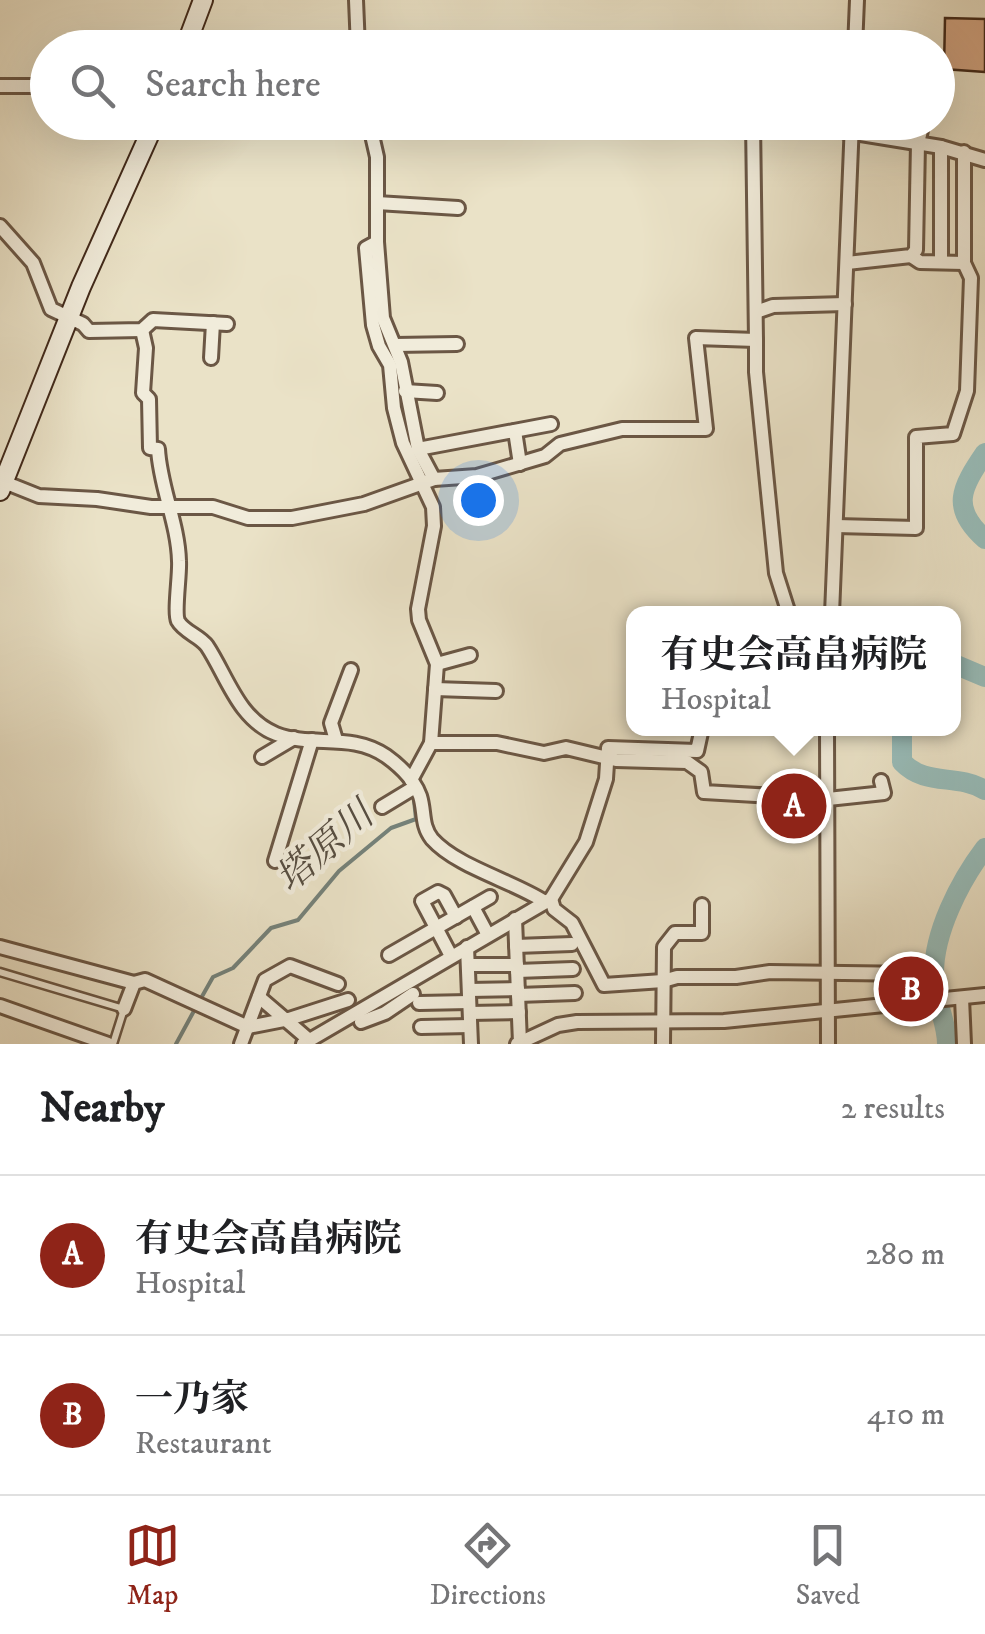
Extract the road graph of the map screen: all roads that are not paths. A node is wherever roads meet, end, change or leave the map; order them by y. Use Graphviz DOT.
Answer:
graph roads {
  1 [pos="203,0"];
  2 [pos="356,0"];
  3 [pos="857,0"];
  4 [pos="192,30"];
  5 [pos="357,30"];
  6 [pos="856,30"];
  7 [pos="0,86"];
  8 [pos="30,86"];
  9 [pos="146,140"];
  10 [pos="373,140"];
  11 [pos="753,140"];
  12 [pos="852,140"];
  13 [pos="906,140"];
  14 [pos="919,140"];
  15 [pos="918,143"];
  16 [pos="941,147"];
  17 [pos="964,152"];
  18 [pos="985,160"];
  19 [pos="377,204"];
  20 [pos="458,208"];
  21 [pos="0,226"];
  22 [pos="911,256"];
  23 [pos="941,262"];
  24 [pos="848,263"];
  25 [pos="964,263"];
  26 [pos="845,304"];
  27 [pos="756,312"];
  28 [pos="70,317"];
  29 [pos="142,330"];
  30 [pos="756,340"];
  31 [pos="388,342"];
  32 [pos="457,344"];
  33 [pos="212,358"];
  34 [pos="405,391"];
  35 [pos="437,393"];
  36 [pos="551,424"];
  37 [pos="516,431"];
  38 [pos="418,449"];
  39 [pos="520,464"];
  40 [pos="427,480"];
  41 [pos="2,487"];
  42 [pos="168,507"];
  43 [pos="836,526"];
  44 [pos="786,606"];
  45 [pos="832,606"];
  46 [pos="470,654"];
  47 [pos="436,664"];
  48 [pos="350,670"];
  49 [pos="434,689"];
  50 [pos="496,691"];
  51 [pos="700,736"];
  52 [pos="827,736"];
  53 [pos="294,738"];
  54 [pos="312,740"];
  55 [pos="336,740"];
  56 [pos="431,743"];
  57 [pos="262,757"];
  58 [pos="607,758"];
  59 [pos="882,781"];
  60 [pos="411,787"];
  61 [pos="828,799"];
  62 [pos="382,807"];
  63 [pos="274,860"];
  64 [pos="490,898"];
  65 [pos="548,900"];
  66 [pos="702,905"];
  67 [pos="473,907"];
  68 [pos="456,917"];
  69 [pos="515,919"];
  70 [pos="436,928"];
  71 [pos="488,935"];
  72 [pos="572,944"];
  73 [pos="516,946"];
  74 [pos="0,947"];
  75 [pos="467,947"];
  76 [pos="389,955"];
  77 [pos="452,956"];
  78 [pos="468,965"];
  79 [pos="517,968"];
  80 [pos="573,969"];
  81 [pos="0,972"];
  82 [pos="827,974"];
  83 [pos="918,974"];
  84 [pos="663,981"];
  85 [pos="134,983"];
  86 [pos="338,984"];
  87 [pos="518,992"];
  88 [pos="575,993"];
  89 [pos="985,995"];
  90 [pos="258,997"];
  91 [pos="962,998"];
  92 [pos="348,1000"];
  93 [pos="0,1006"];
  94 [pos="470,1008"];
  95 [pos="124,1009"];
  96 [pos="828,1011"];
  97 [pos="519,1012"];
  98 [pos="284,1020"];
  99 [pos="361,1022"];
  100 [pos="664,1022"];
  101 [pos="248,1027"];
  102 [pos="420,1027"];
  103 [pos="306,1042"];
  104 [pos="111,1044"];
  105 [pos="241,1044"];
  106 [pos="471,1044"];
  107 [pos="519,1044"];
  108 [pos="662,1044"];
  109 [pos="828,1044"];
  110 [pos="964,1044"];
  1 -- 4 [label="main road"];
  2 -- 5 [label="street"];
  3 -- 6 [label="street"];
  7 -- 8 [label="street"];
  9 -- 28 [label="main road"];
  10 -- 19 [label="street"];
  11 -- 27 [label="street"];
  12 -- 24 [label="street"];
  13 -- 15 [label="street"];
  14 -- 15 [label="street"];
  15 -- 16 [label="street"];
  15 -- 22 [label="street"];
  16 -- 17 [label="street"];
  16 -- 23 [label="street"];
  17 -- 18 [label="street"];
  17 -- 25 [label="street"];
  19 -- 20 [label="street"];
  19 -- 31 [label="street"];
  21 -- 28 [label="street"];
  22 -- 23 [label="street"];
  22 -- 24 [label="street"];
  23 -- 25 [label="street"];
  24 -- 26 [label="street"];
  25 -- 43 [label="street"];
  26 -- 27 [label="street"];
  26 -- 43 [label="street"];
  27 -- 30 [label="street"];
  28 -- 29 [label="street"];
  28 -- 41 [label="main road"];
  29 -- 33 [label="street"];
  29 -- 42 [label="street"];
  30 -- 39 [label="street"];
  30 -- 44 [label="street"];
  31 -- 32 [label="street"];
  31 -- 34 [label="street"];
  31 -- 40 [label="street"];
  34 -- 35 [label="street"];
  34 -- 38 [label="street"];
  36 -- 37 [label="street"];
  37 -- 38 [label="street"];
  37 -- 39 [label="street"];
  38 -- 40 [label="street"];
  39 -- 40 [label="street"];
  40 -- 42 [label="street"];
  40 -- 47 [label="street"];
  41 -- 42 [label="street"];
  42 -- 53 [label="street"];
  43 -- 45 [label="street"];
  46 -- 47 [label="street"];
  47 -- 49 [label="street"];
  48 -- 55 [label="street"];
  49 -- 50 [label="street"];
  49 -- 56 [label="street"];
  51 -- 58 [label="street"];
  52 -- 61 [label="street"];
  53 -- 54 [label="street"];
  53 -- 57 [label="street"];
  54 -- 55 [label="street"];
  54 -- 63 [label="street"];
  55 -- 60 [label="street"];
  56 -- 58 [label="street"];
  56 -- 60 [label="street"];
  58 -- 61 [label="street"];
  58 -- 65 [label="street"];
  59 -- 61 [label="street"];
  60 -- 62 [label="street"];
  60 -- 65 [label="street"];
  61 -- 82 [label="street"];
  64 -- 67 [label="street"];
  65 -- 69 [label="street"];
  65 -- 84 [label="street"];
  66 -- 84 [label="street"];
  67 -- 68 [label="street"];
  67 -- 71 [label="street"];
  68 -- 70 [label="street"];
  68 -- 70 [label="street"];
  69 -- 71 [label="street"];
  69 -- 73 [label="street"];
  70 -- 76 [label="street"];
  70 -- 77 [label="street"];
  71 -- 75 [label="street"];
  72 -- 73 [label="street"];
  73 -- 79 [label="street"];
  74 -- 85 [label="street"];
  75 -- 77 [label="street"];
  75 -- 78 [label="street"];
  77 -- 103 [label="street"];
  78 -- 79 [label="street"];
  78 -- 94 [label="street"];
  79 -- 80 [label="street"];
  79 -- 87 [label="street"];
  81 -- 95 [label="lane"];
  82 -- 83 [label="street"];
  82 -- 84 [label="street"];
  82 -- 96 [label="street"];
  84 -- 100 [label="street"];
  85 -- 95 [label="street"];
  85 -- 101 [label="street"];
  86 -- 90 [label="street"];
  87 -- 88 [label="street"];
  87 -- 94 [label="street"];
  87 -- 97 [label="street"];
  89 -- 91 [label="street"];
  90 -- 98 [label="street"];
  90 -- 101 [label="street"];
  91 -- 96 [label="street"];
  91 -- 110 [label="street"];
  92 -- 98 [label="street"];
  93 -- 104 [label="street"];
  94 -- 97 [label="street"];
  94 -- 99 [label="street"];
  94 -- 102 [label="street"];
  94 -- 106 [label="street"];
  95 -- 104 [label="lane"];
  96 -- 100 [label="street"];
  96 -- 109 [label="street"];
  97 -- 107 [label="street"];
  98 -- 101 [label="street"];
  98 -- 103 [label="street"];
  100 -- 107 [label="street"];
  100 -- 108 [label="street"];
  101 -- 105 [label="street"];
}
